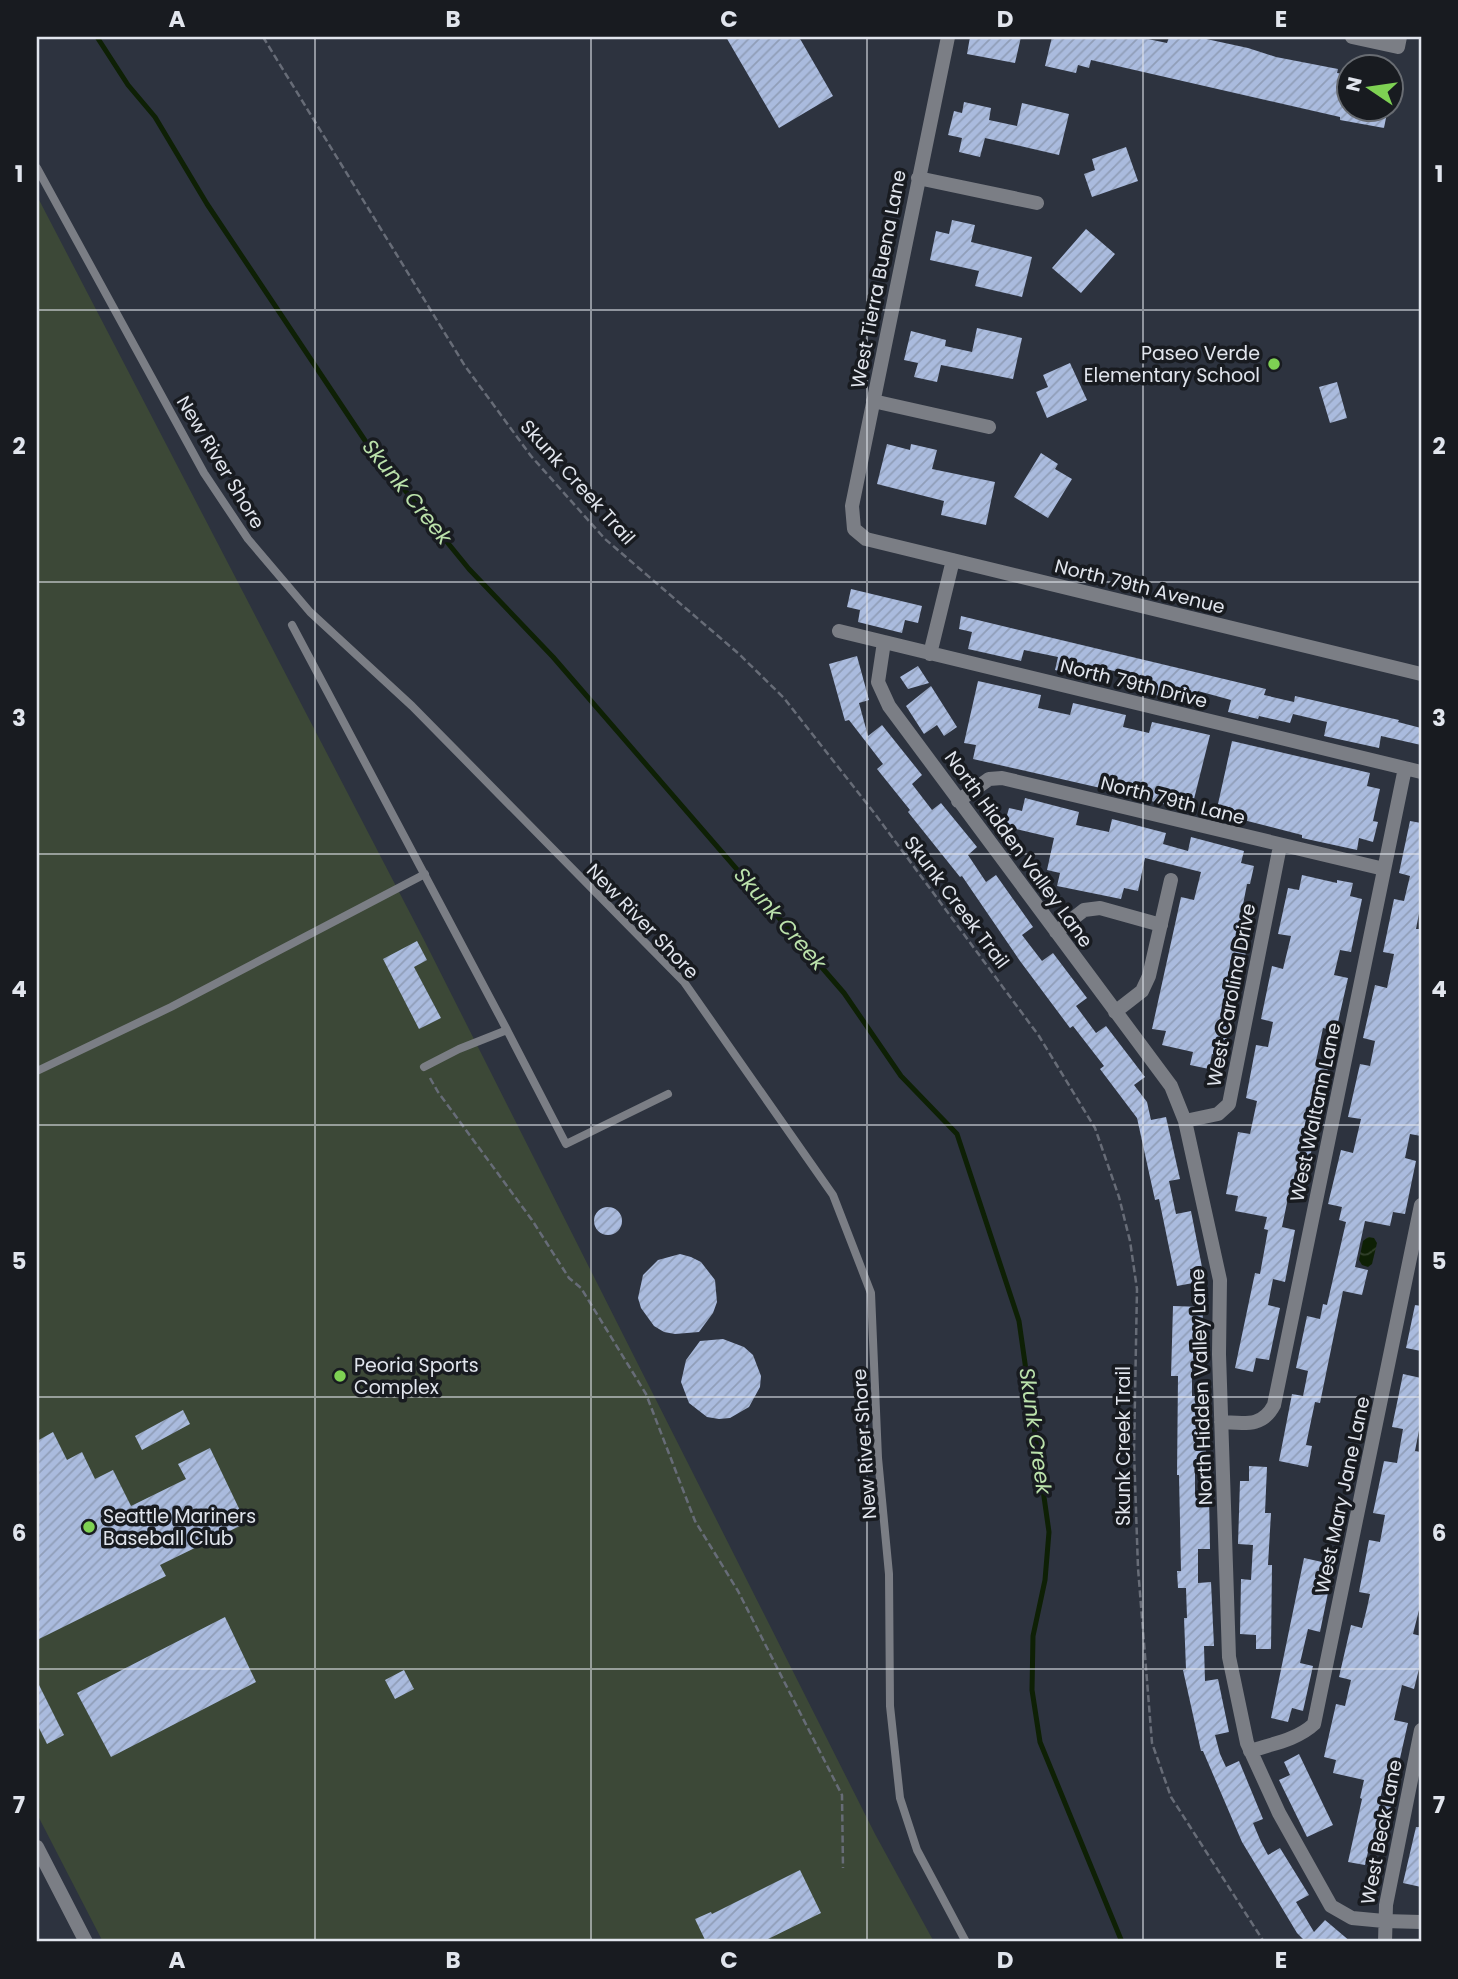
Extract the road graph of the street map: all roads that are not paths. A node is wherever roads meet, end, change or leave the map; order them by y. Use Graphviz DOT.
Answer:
graph roads {
  1 [pos="948,37"];
  2 [pos="1352,37"];
  3 [pos="1399,42"];
  4 [pos="37,168"];
  5 [pos="918,178"];
  6 [pos="1037,203"];
  7 [pos="873,401"];
  8 [pos="989,427"];
  9 [pos="854,529"];
  10 [pos="953,560"];
  11 [pos="292,625"];
  12 [pos="839,631"];
  13 [pos="884,642"];
  14 [pos="930,654"];
  15 [pos="1421,674"];
  16 [pos="1405,768"];
  17 [pos="1421,772"];
  18 [pos="958,801"];
  19 [pos="1280,846"];
  20 [pos="1384,869"];
  21 [pos="425,874"];
  22 [pos="1171,880"];
  23 [pos="1161,925"];
  24 [pos="1056,932"];
  25 [pos="1115,1012"];
  26 [pos="507,1030"];
  27 [pos="424,1067"];
  28 [pos="37,1071"];
  29 [pos="668,1094"];
  30 [pos="1185,1121"];
  31 [pos="1421,1205"];
  32 [pos="1416,1259"];
  33 [pos="1221,1422"];
  34 [pos="1421,1730"];
  35 [pos="1250,1751"];
  36 [pos="37,1847"];
  37 [pos="1384,1921"];
  38 [pos="1421,1922"];
  39 [pos="86,1942"];
  40 [pos="966,1942"];
  41 [pos="1385,1942"];
  1 -- 5 [label="street, West Tierra Buena Lane"];
  2 -- 3 [label="street"];
  4 -- 40 [label="lane, New River Shore"];
  5 -- 6 [label="street"];
  5 -- 7 [label="street, West Tierra Buena Lane"];
  7 -- 8 [label="street"];
  7 -- 9 [label="street, West Tierra Buena Lane"];
  9 -- 10 [label="street, North 79th Avenue"];
  10 -- 14 [label="street"];
  10 -- 15 [label="street, North 79th Avenue"];
  11 -- 21 [label="lane"];
  12 -- 13 [label="street, North 79th Drive"];
  13 -- 14 [label="street, North 79th Drive"];
  13 -- 18 [label="street, North Hidden Valley Lane"];
  14 -- 16 [label="street, North 79th Drive"];
  16 -- 17 [label="street, North 79th Drive"];
  16 -- 20 [label="street, West Waltann Lane"];
  18 -- 19 [label="street, North 79th Lane"];
  18 -- 24 [label="street, North Hidden Valley Lane"];
  19 -- 20 [label="street, North 79th Lane"];
  19 -- 30 [label="street, West Carolina Drive"];
  20 -- 33 [label="street, West Waltann Lane"];
  21 -- 26 [label="lane"];
  21 -- 28 [label="lane"];
  22 -- 23 [label="street"];
  23 -- 24 [label="street"];
  23 -- 25 [label="street"];
  24 -- 25 [label="street, North Hidden Valley Lane"];
  25 -- 30 [label="street, North Hidden Valley Lane"];
  26 -- 27 [label="lane"];
  26 -- 29 [label="lane"];
  30 -- 33 [label="street, North Hidden Valley Lane"];
  31 -- 32 [label="street, West Mary Jane Lane"];
  32 -- 35 [label="street, West Mary Jane Lane"];
  33 -- 35 [label="street, North Hidden Valley Lane"];
  34 -- 37 [label="street, West Beck Lane"];
  35 -- 37 [label="street, North Hidden Valley Lane"];
  36 -- 39 [label="street"];
  37 -- 38 [label="street, North Hidden Valley Lane"];
  37 -- 41 [label="street, West Beck Lane"];
}
